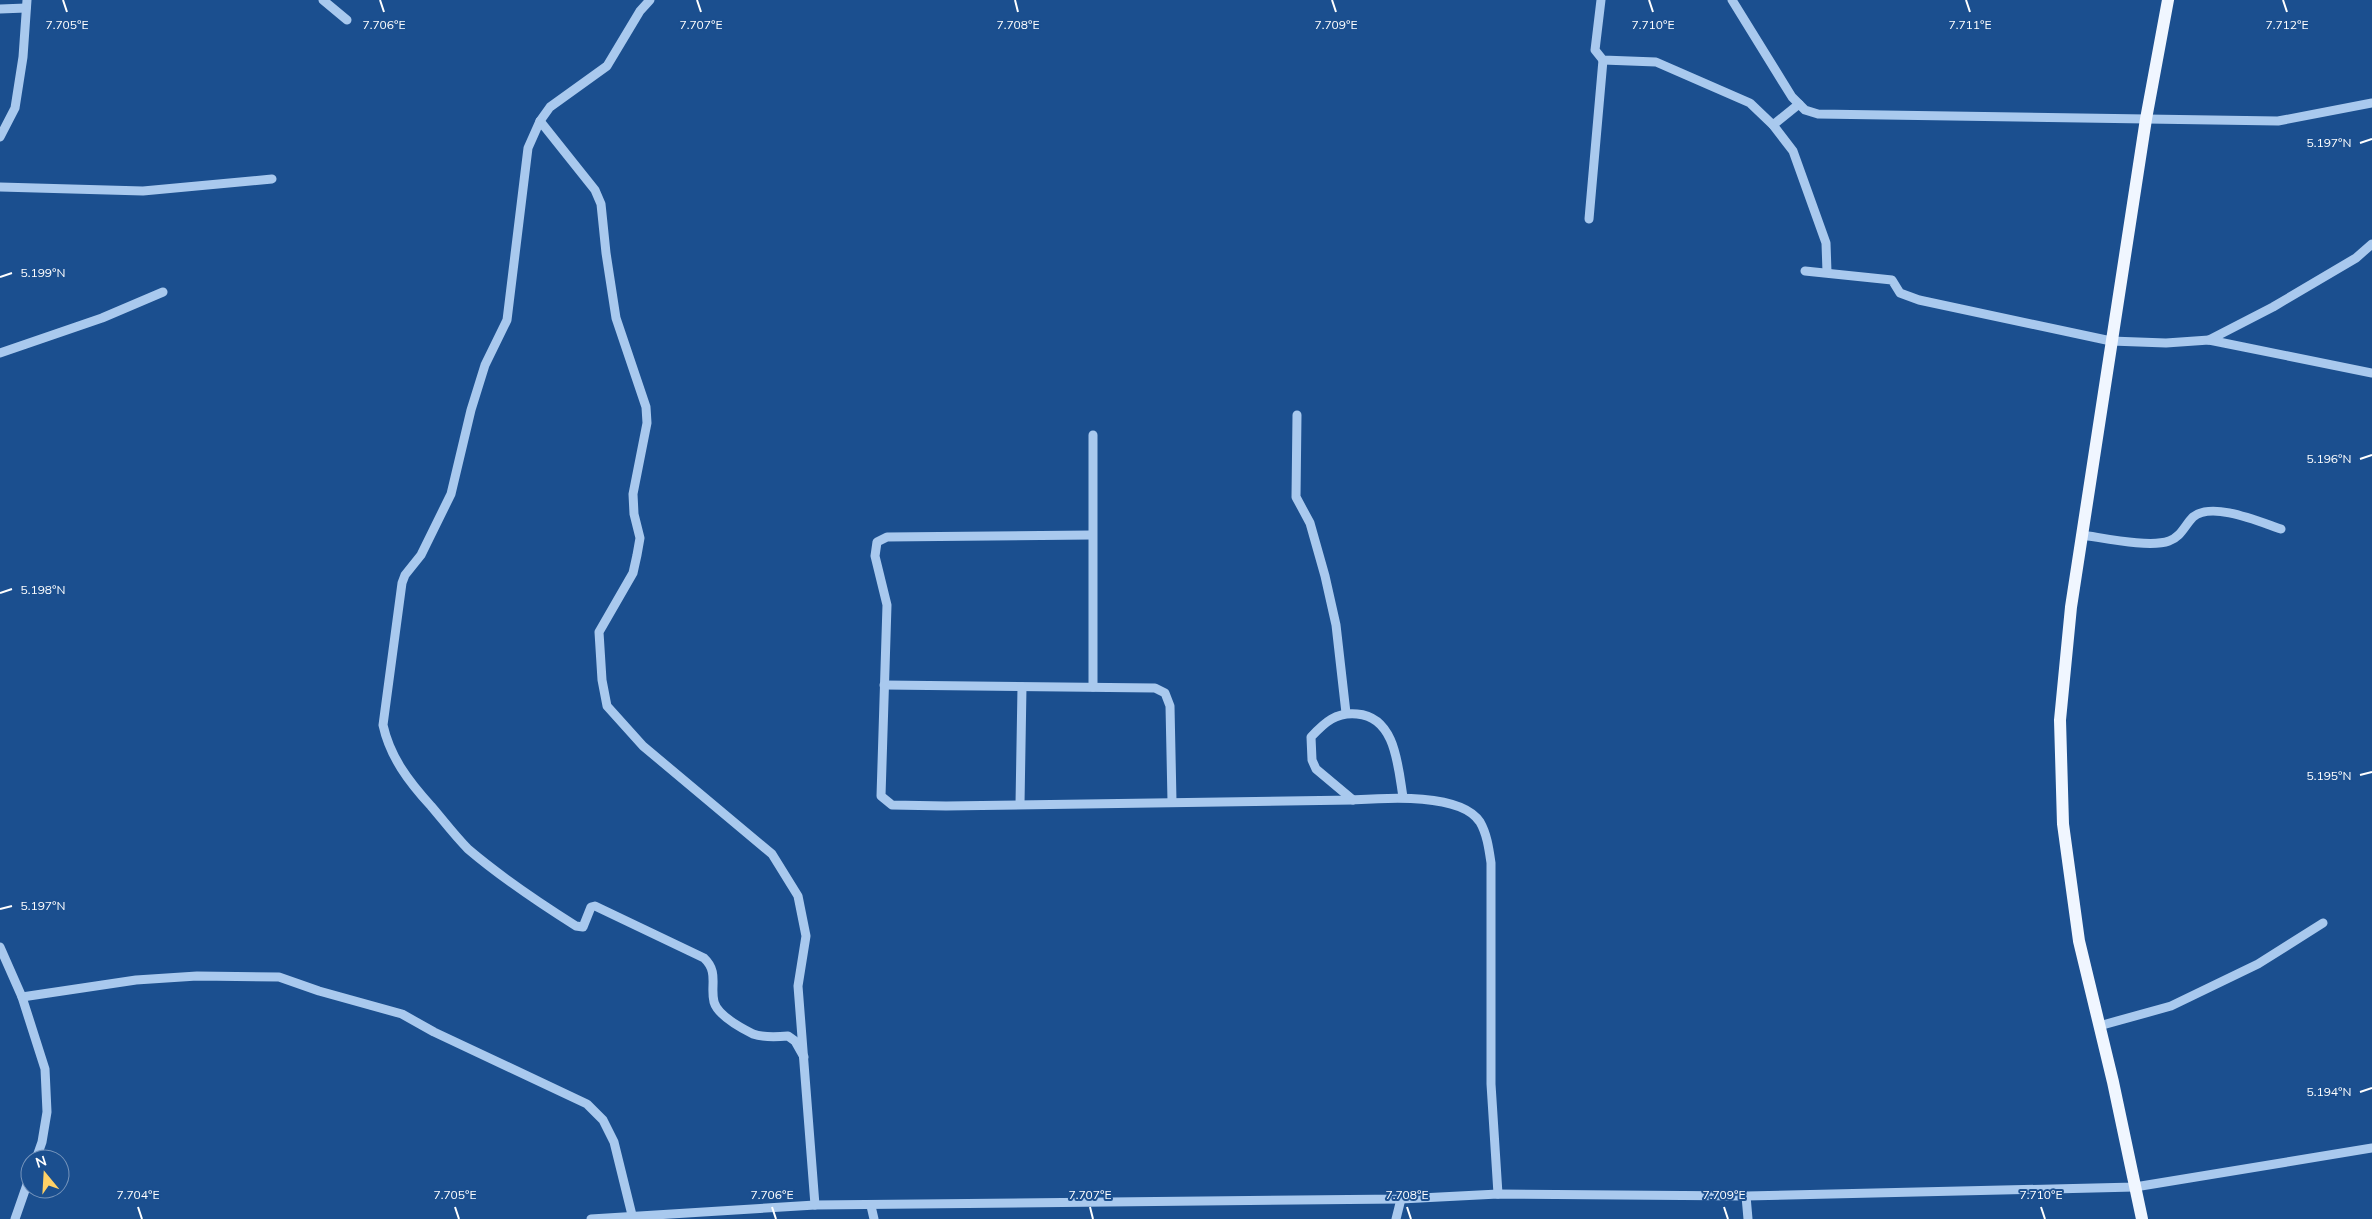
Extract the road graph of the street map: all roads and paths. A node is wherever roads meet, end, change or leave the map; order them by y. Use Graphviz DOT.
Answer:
graph roads {
  1 [pos="322,0"];
  2 [pos="650,0"];
  3 [pos="1601,0"];
  4 [pos="1732,0"];
  5 [pos="2168,0"];
  6 [pos="28,3"];
  7 [pos="0,9"];
  8 [pos="346,20"];
  9 [pos="1603,60"];
  10 [pos="2372,103"];
  11 [pos="1799,104"];
  12 [pos="2146,119"];
  13 [pos="540,121"];
  14 [pos="1773,125"];
  15 [pos="0,137"];
  16 [pos="272,179"];
  17 [pos="0,187"];
  18 [pos="1589,220"];
  19 [pos="2372,244"];
  20 [pos="1805,270"];
  21 [pos="1826,272"];
  22 [pos="163,292"];
  23 [pos="2209,340"];
  24 [pos="2111,341"];
  25 [pos="0,353"];
  26 [pos="2372,373"];
  27 [pos="1297,415"];
  28 [pos="1093,436"];
  29 [pos="2281,529"];
  30 [pos="1091,535"];
  31 [pos="2082,535"];
  32 [pos="884,685"];
  33 [pos="1022,687"];
  34 [pos="1093,687"];
  35 [pos="1346,713"];
  36 [pos="1403,797"];
  37 [pos="1353,800"];
  38 [pos="1172,801"];
  39 [pos="1020,804"];
  40 [pos="2323,923"];
  41 [pos="0,947"];
  42 [pos="22,997"];
  43 [pos="2099,1026"];
  44 [pos="804,1057"];
  45 [pos="2372,1148"];
  46 [pos="40,1149"];
  47 [pos="2135,1188"];
  48 [pos="1498,1194"];
  49 [pos="1746,1196"];
  50 [pos="1401,1198"];
  51 [pos="22,1199"];
  52 [pos="815,1205"];
  53 [pos="871,1206"];
  54 [pos="728,1214"];
  55 [pos="632,1215"];
  56 [pos="619,1218"];
  57 [pos="15,1219"];
  58 [pos="591,1219"];
  59 [pos="874,1219"];
  60 [pos="1396,1219"];
  61 [pos="1748,1219"];
  62 [pos="2142,1219"];
  1 -- 8 [label="street"];
  2 -- 13 [label="street"];
  3 -- 9 [label="street"];
  4 -- 11 [label="street"];
  5 -- 12 [label="main road"];
  6 -- 7 [label="street"];
  6 -- 15 [label="street"];
  9 -- 14 [label="street"];
  9 -- 18 [label="street"];
  10 -- 12 [label="street"];
  11 -- 12 [label="street"];
  11 -- 14 [label="street"];
  12 -- 24 [label="main road"];
  13 -- 44 [label="street"];
  13 -- 44 [label="street"];
  14 -- 21 [label="street"];
  16 -- 17 [label="street"];
  19 -- 23 [label="street"];
  20 -- 21 [label="street"];
  21 -- 24 [label="street"];
  22 -- 25 [label="street"];
  23 -- 24 [label="street"];
  23 -- 26 [label="street"];
  24 -- 31 [label="main road"];
  27 -- 35 [label="street"];
  28 -- 30 [label="street"];
  29 -- 31 [label="street"];
  30 -- 32 [label="street"];
  30 -- 34 [label="street"];
  31 -- 43 [label="main road"];
  32 -- 33 [label="street"];
  32 -- 39 [label="street"];
  33 -- 34 [label="street"];
  33 -- 39 [label="street"];
  34 -- 38 [label="street"];
  35 -- 36 [label="street"];
  35 -- 37 [label="street"];
  36 -- 37 [label="street"];
  36 -- 48 [label="street"];
  37 -- 38 [label="street"];
  38 -- 39 [label="street"];
  40 -- 43 [label="street"];
  41 -- 42 [label="street"];
  42 -- 46 [label="street"];
  42 -- 55 [label="street"];
  43 -- 47 [label="main road"];
  44 -- 52 [label="street"];
  45 -- 47 [label="street"];
  47 -- 49 [label="street"];
  47 -- 62 [label="main road"];
  48 -- 49 [label="street"];
  48 -- 50 [label="street"];
  49 -- 61 [label="street"];
  50 -- 53 [label="street"];
  50 -- 60 [label="street"];
  51 -- 57 [label="street"];
  52 -- 53 [label="street"];
  52 -- 54 [label="street"];
  53 -- 59 [label="street"];
  54 -- 55 [label="street"];
  55 -- 56 [label="street"];
  56 -- 58 [label="street"];
}
